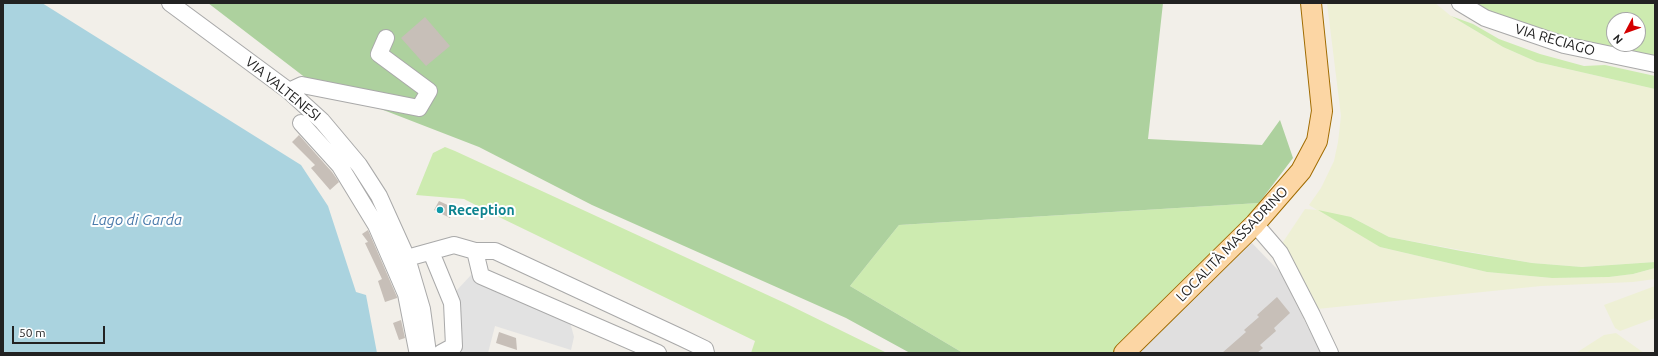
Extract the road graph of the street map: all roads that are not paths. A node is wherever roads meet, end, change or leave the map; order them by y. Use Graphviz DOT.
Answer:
graph roads {
  1 [pos="170,3"];
  2 [pos="1311,3"];
  3 [pos="1460,3"];
  4 [pos="386,38"];
  5 [pos="1655,64"];
  6 [pos="289,91"];
  7 [pos="301,123"];
  8 [pos="1255,224"];
  9 [pos="475,251"];
  10 [pos="431,252"];
  11 [pos="407,258"];
  12 [pos="418,353"];
  13 [pos="428,353"];
  14 [pos="441,353"];
  15 [pos="658,353"];
  16 [pos="706,353"];
  17 [pos="1124,353"];
  18 [pos="1330,353"];
  1 -- 6 [label="street, VIA VALTENESI"];
  2 -- 8 [label="main road, LOCALITÀ MASSADRINO"];
  3 -- 5 [label="street, VIA RECIAGO"];
  4 -- 6 [label="street"];
  6 -- 11 [label="street, VIA VALTENESI"];
  7 -- 12 [label="street"];
  8 -- 17 [label="main road, LOCALITÀ MASSADRINO"];
  8 -- 18 [label="street"];
  9 -- 10 [label="street"];
  9 -- 15 [label="street"];
  9 -- 16 [label="street"];
  10 -- 11 [label="street"];
  10 -- 14 [label="street"];
  11 -- 13 [label="street, VIA VALTENESI"];
}
